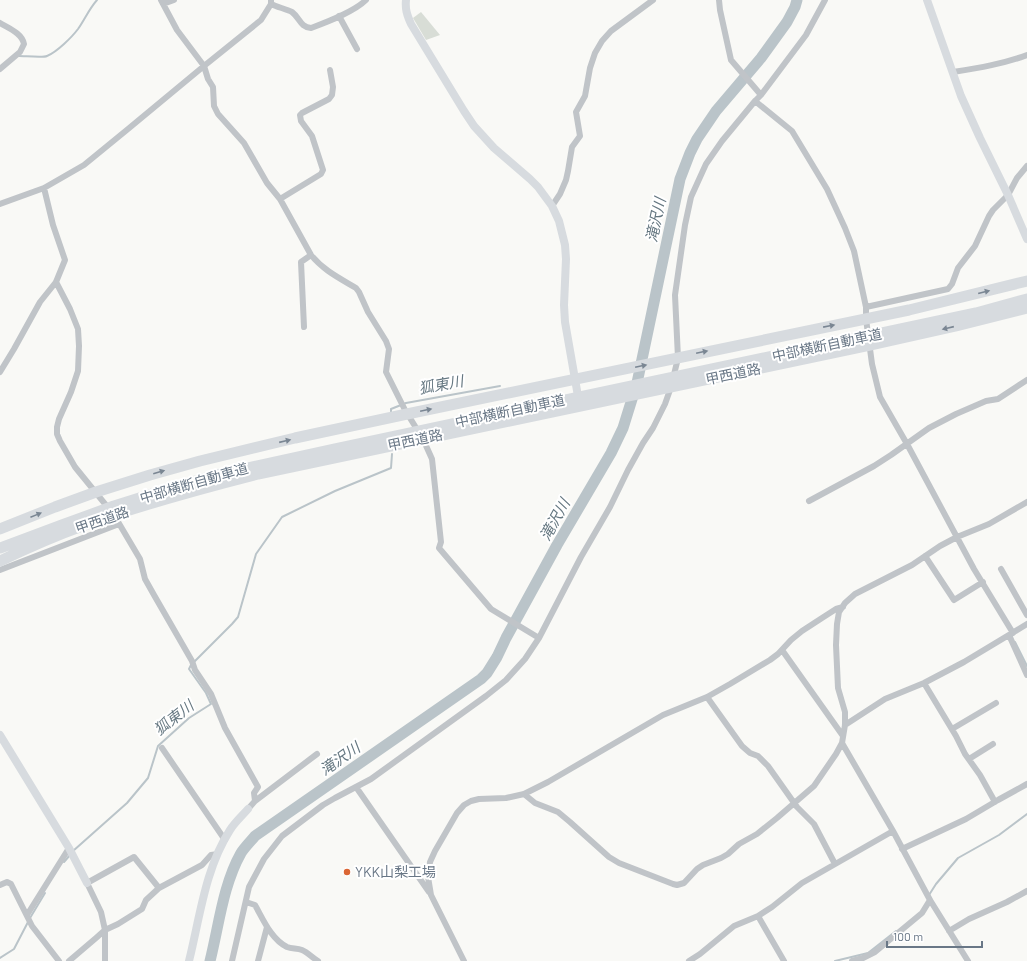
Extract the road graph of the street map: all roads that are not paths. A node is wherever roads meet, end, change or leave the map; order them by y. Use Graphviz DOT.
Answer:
graph roads {
  1 [pos="174,0"];
  2 [pos="366,0"];
  3 [pos="406,0"];
  4 [pos="653,0"];
  5 [pos="719,0"];
  6 [pos="825,0"];
  7 [pos="927,0"];
  8 [pos="162,2"];
  9 [pos="271,2"];
  10 [pos="339,16"];
  11 [pos="0,23"];
  12 [pos="357,48"];
  13 [pos="1027,55"];
  14 [pos="204,66"];
  15 [pos="0,69"];
  16 [pos="330,70"];
  17 [pos="953,72"];
  18 [pos="760,94"];
  19 [pos="755,101"];
  20 [pos="1027,166"];
  21 [pos="44,188"];
  22 [pos="1008,195"];
  23 [pos="280,199"];
  24 [pos="0,204"];
  25 [pos="552,206"];
  26 [pos="1027,239"];
  27 [pos="311,255"];
  28 [pos="1027,281"];
  29 [pos="56,282"];
  30 [pos="1027,299"];
  31 [pos="866,307"];
  32 [pos="1027,308"];
  33 [pos="866,319"];
  34 [pos="304,327"];
  35 [pos="870,346"];
  36 [pos="678,358"];
  37 [pos="0,372"];
  38 [pos="576,379"];
  39 [pos="1027,380"];
  40 [pos="671,386"];
  41 [pos="580,406"];
  42 [pos="406,412"];
  43 [pos="423,439"];
  44 [pos="907,444"];
  45 [pos="96,492"];
  46 [pos="809,501"];
  47 [pos="1027,502"];
  48 [pos="117,520"];
  49 [pos="0,529"];
  50 [pos="957,537"];
  51 [pos="0,548"];
  52 [pos="925,556"];
  53 [pos="0,561"];
  54 [pos="0,570"];
  55 [pos="1000,570"];
  56 [pos="983,582"];
  57 [pos="842,607"];
  58 [pos="1027,616"];
  59 [pos="1027,624"];
  60 [pos="1011,634"];
  61 [pos="539,638"];
  62 [pos="782,650"];
  63 [pos="1027,675"];
  64 [pos="924,682"];
  65 [pos="707,697"];
  66 [pos="996,703"];
  67 [pos="845,724"];
  68 [pos="952,729"];
  69 [pos="0,735"];
  70 [pos="842,740"];
  71 [pos="993,744"];
  72 [pos="162,748"];
  73 [pos="317,754"];
  74 [pos="969,759"];
  75 [pos="1027,784"];
  76 [pos="356,787"];
  77 [pos="524,794"];
  78 [pos="255,801"];
  79 [pos="995,802"];
  80 [pos="794,804"];
  81 [pos="248,809"];
  82 [pos="893,831"];
  83 [pos="225,840"];
  84 [pos="69,848"];
  85 [pos="902,849"];
  86 [pos="218,854"];
  87 [pos="836,864"];
  88 [pos="87,883"];
  89 [pos="0,885"];
  90 [pos="159,888"];
  91 [pos="1027,891"];
  92 [pos="431,895"];
  93 [pos="928,898"];
  94 [pos="246,902"];
  95 [pos="27,916"];
  96 [pos="758,916"];
  97 [pos="267,927"];
  98 [pos="105,930"];
  99 [pos="949,931"];
  100 [pos="59,961"];
  101 [pos="69,961"];
  102 [pos="105,961"];
  103 [pos="189,961"];
  104 [pos="232,961"];
  105 [pos="259,961"];
  106 [pos="318,961"];
  107 [pos="464,961"];
  108 [pos="689,961"];
  109 [pos="784,961"];
  110 [pos="852,961"];
  111 [pos="968,961"];
  1 -- 8 [label="street"];
  2 -- 10 [label="street"];
  3 -- 25 [label="street"];
  4 -- 25 [label="street"];
  5 -- 18 [label="street"];
  6 -- 18 [label="street"];
  7 -- 17 [label="street"];
  8 -- 14 [label="street"];
  9 -- 10 [label="street"];
  9 -- 14 [label="street"];
  10 -- 12 [label="street"];
  11 -- 15 [label="street"];
  13 -- 17 [label="street"];
  14 -- 21 [label="street"];
  14 -- 23 [label="street"];
  16 -- 23 [label="street"];
  17 -- 22 [label="street"];
  18 -- 19 [label="street"];
  19 -- 31 [label="street"];
  19 -- 36 [label="street"];
  20 -- 22 [label="street"];
  21 -- 24 [label="street"];
  21 -- 29 [label="street"];
  22 -- 26 [label="street"];
  22 -- 31 [label="street"];
  23 -- 27 [label="street"];
  25 -- 38 [label="street"];
  27 -- 34 [label="street"];
  27 -- 42 [label="street"];
  33 -- 28 [label="highway, 甲西道路, one-way"];
  29 -- 37 [label="street"];
  29 -- 45 [label="street"];
  30 -- 51 [label="highway, 中部横断自動車道"];
  31 -- 33 [label="street"];
  32 -- 35 [label="highway, 甲西道路, one-way"];
  33 -- 35 [label="street"];
  36 -- 33 [label="highway, 甲西道路, one-way"];
  35 -- 40 [label="highway, 甲西道路"];
  35 -- 44 [label="street"];
  38 -- 36 [label="highway, 甲西道路, one-way"];
  36 -- 40 [label="street"];
  38 -- 41 [label="street"];
  42 -- 38 [label="highway, 甲西道路, one-way"];
  39 -- 44 [label="street"];
  40 -- 41 [label="highway, 甲西道路"];
  40 -- 61 [label="street"];
  41 -- 43 [label="highway, 甲西道路"];
  42 -- 43 [label="street"];
  45 -- 42 [label="highway, 甲西道路, one-way"];
  43 -- 48 [label="highway, 甲西道路"];
  43 -- 61 [label="street"];
  44 -- 46 [label="street"];
  44 -- 50 [label="street"];
  45 -- 48 [label="street"];
  49 -- 45 [label="highway, 甲西道路, one-way"];
  47 -- 50 [label="street"];
  48 -- 53 [label="highway, 甲西道路"];
  48 -- 54 [label="street"];
  48 -- 78 [label="street"];
  50 -- 52 [label="street"];
  50 -- 56 [label="street"];
  52 -- 56 [label="street"];
  52 -- 57 [label="street"];
  55 -- 58 [label="street"];
  56 -- 60 [label="street"];
  57 -- 62 [label="street"];
  57 -- 67 [label="street"];
  59 -- 60 [label="street"];
  60 -- 63 [label="street"];
  60 -- 64 [label="street"];
  61 -- 76 [label="street"];
  62 -- 65 [label="street"];
  62 -- 70 [label="street"];
  64 -- 67 [label="street"];
  64 -- 68 [label="street"];
  65 -- 77 [label="street"];
  65 -- 80 [label="street"];
  66 -- 68 [label="street"];
  67 -- 70 [label="street"];
  68 -- 74 [label="street"];
  69 -- 84 [label="street"];
  70 -- 80 [label="street"];
  70 -- 82 [label="street"];
  71 -- 74 [label="street"];
  72 -- 83 [label="street"];
  73 -- 78 [label="street"];
  74 -- 79 [label="street"];
  75 -- 79 [label="street"];
  76 -- 92 [label="street"];
  76 -- 94 [label="street"];
  77 -- 80 [label="street"];
  77 -- 92 [label="street"];
  78 -- 81 [label="street"];
  79 -- 85 [label="street"];
  80 -- 87 [label="street"];
  81 -- 83 [label="street"];
  82 -- 85 [label="street"];
  82 -- 87 [label="street"];
  83 -- 86 [label="street"];
  84 -- 88 [label="street"];
  84 -- 95 [label="street"];
  85 -- 93 [label="street"];
  86 -- 90 [label="street"];
  86 -- 103 [label="street"];
  87 -- 96 [label="street"];
  88 -- 90 [label="street"];
  88 -- 98 [label="street"];
  89 -- 95 [label="street"];
  90 -- 98 [label="street"];
  91 -- 99 [label="street"];
  92 -- 107 [label="street"];
  93 -- 99 [label="street"];
  93 -- 110 [label="street"];
  94 -- 97 [label="street"];
  94 -- 104 [label="street"];
  95 -- 100 [label="street"];
  96 -- 108 [label="street"];
  96 -- 109 [label="street"];
  97 -- 105 [label="street"];
  97 -- 106 [label="street"];
  98 -- 101 [label="street"];
  98 -- 102 [label="street"];
  99 -- 111 [label="street"];
}
